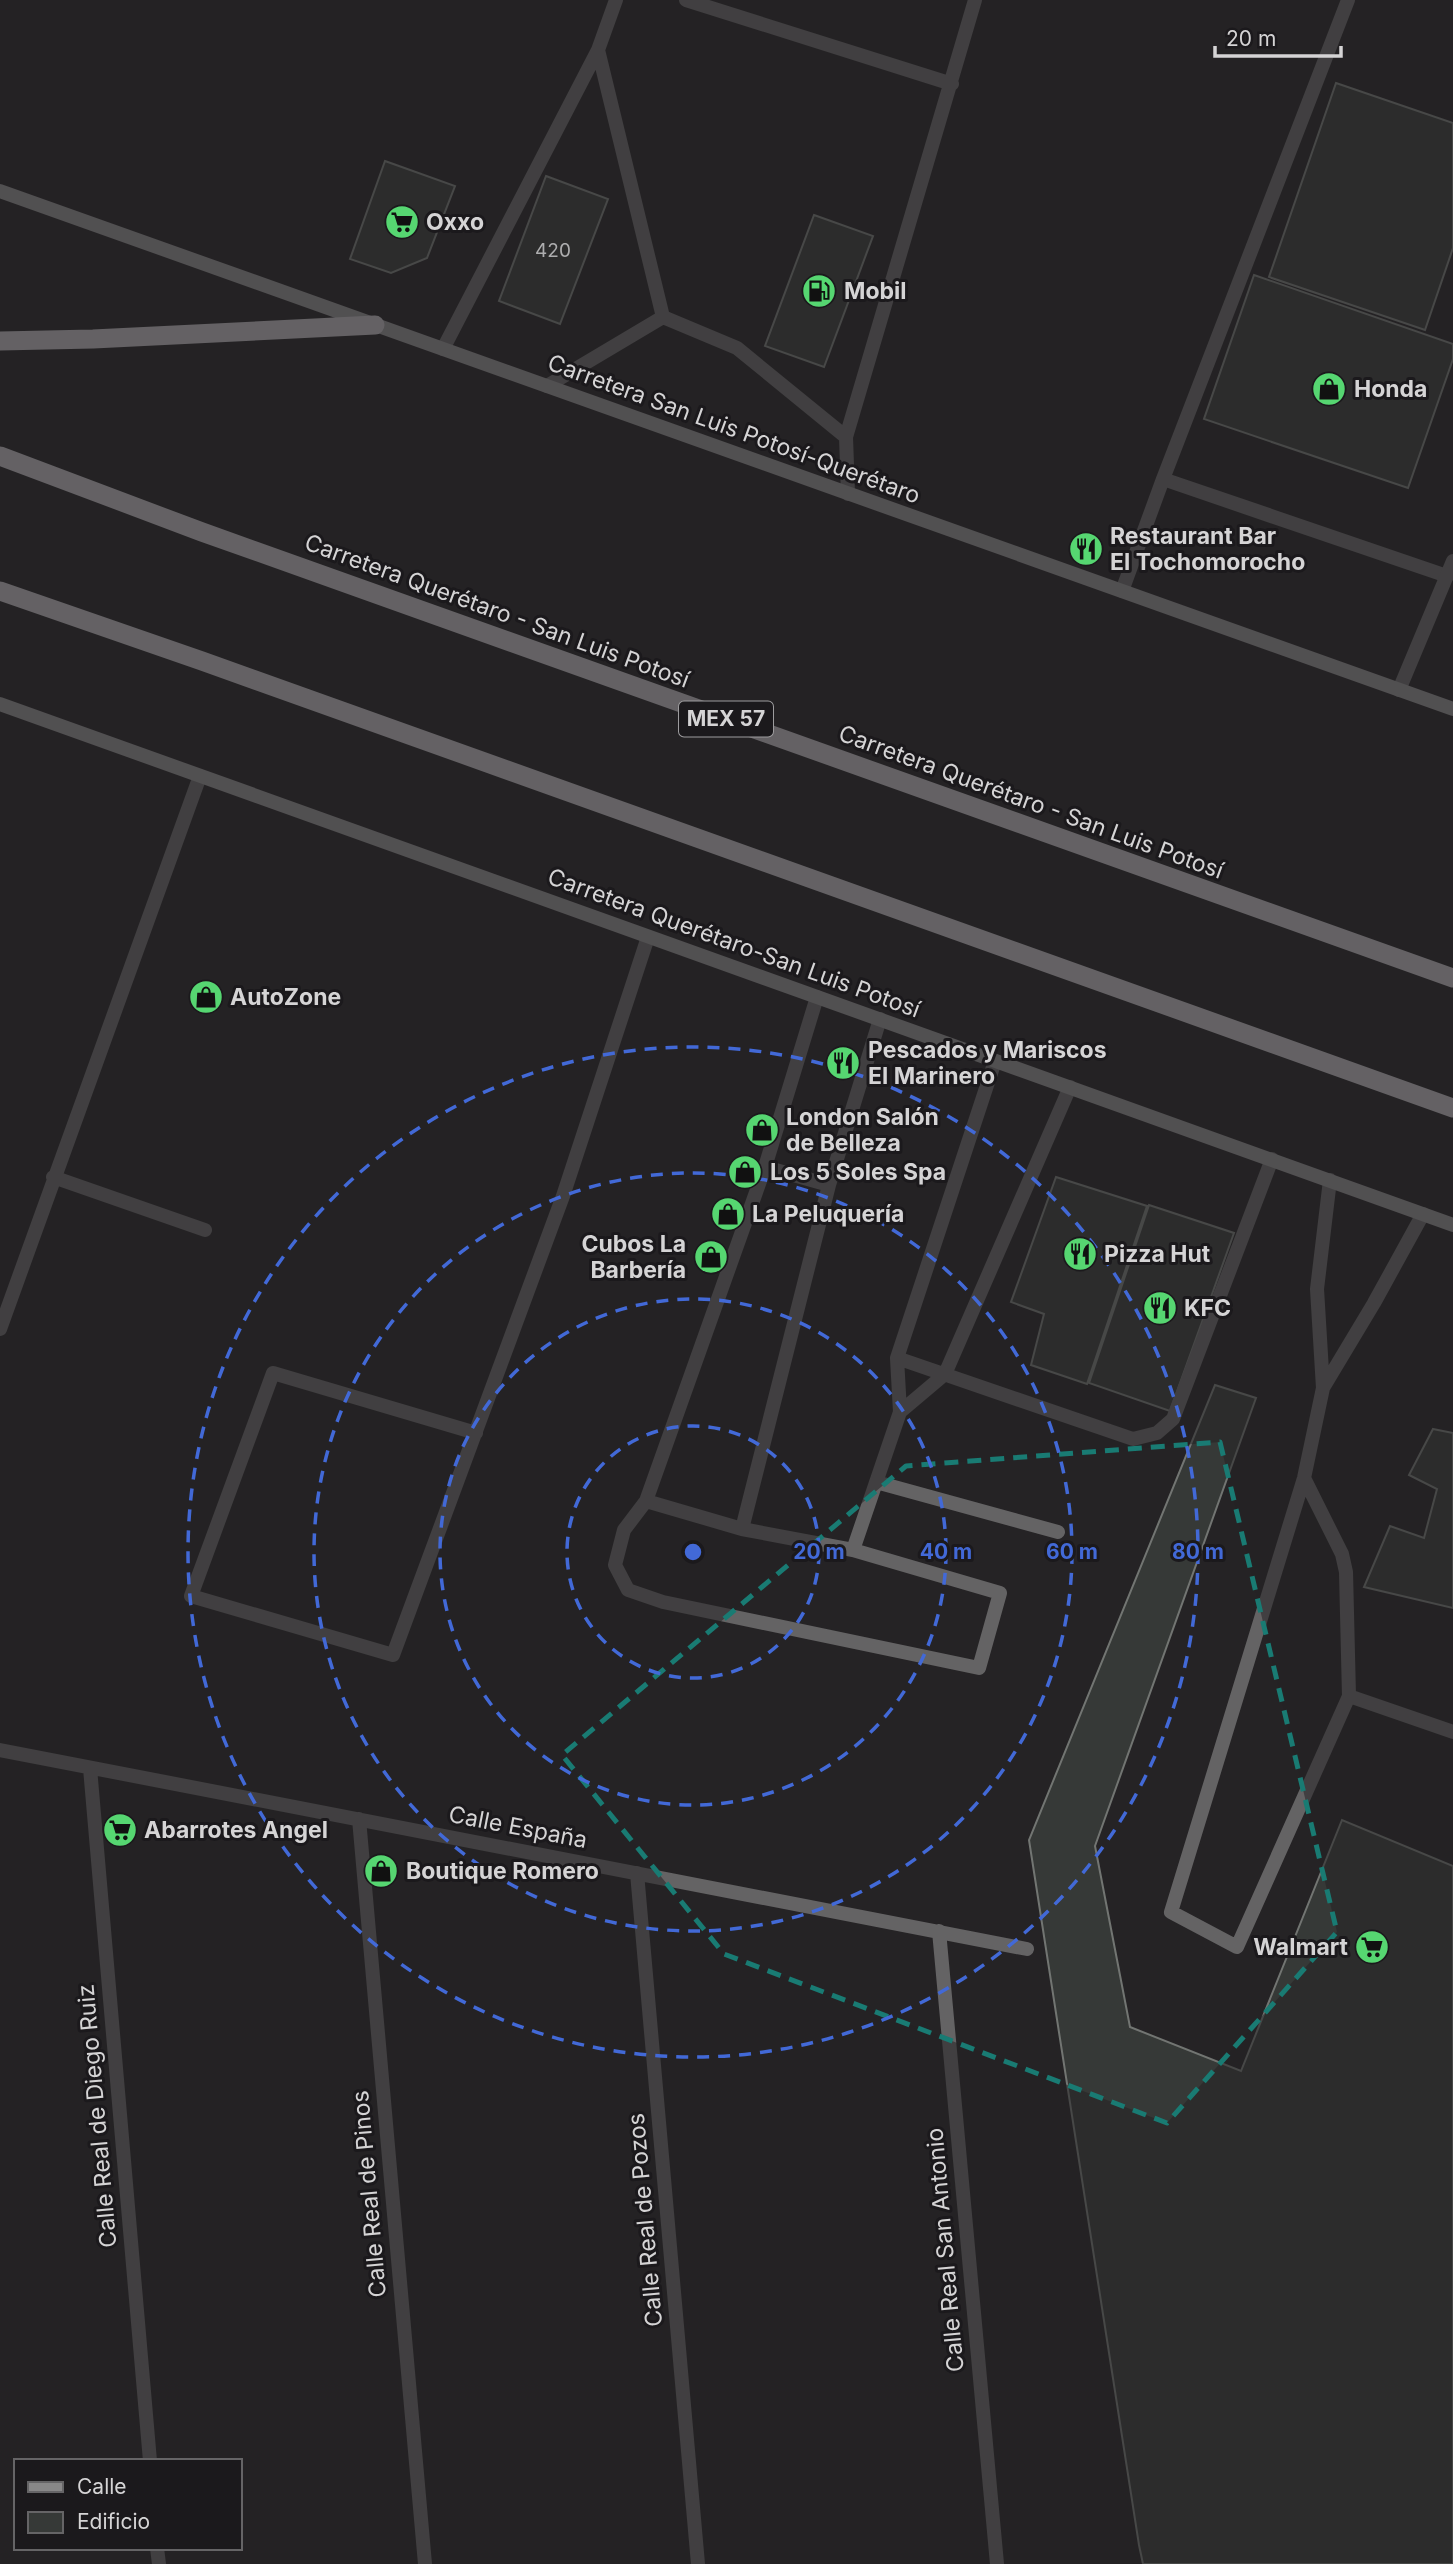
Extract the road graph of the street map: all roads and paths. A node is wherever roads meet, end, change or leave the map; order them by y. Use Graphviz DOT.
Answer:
graph roads {
  1 [pos="616,0"];
  2 [pos="686,0"];
  3 [pos="975,0"];
  4 [pos="1348,0"];
  5 [pos="598,50"];
  6 [pos="952,84"];
  7 [pos="0,191"];
  8 [pos="663,317"];
  9 [pos="375,325"];
  10 [pos="0,341"];
  11 [pos="443,349"];
  12 [pos="547,386"];
  13 [pos="846,437"];
  14 [pos="0,457"];
  15 [pos="1163,479"];
  16 [pos="848,494"];
  17 [pos="1453,561"];
  18 [pos="1447,576"];
  19 [pos="0,591"];
  20 [pos="1122,591"];
  21 [pos="1399,690"];
  22 [pos="0,705"];
  23 [pos="1453,709"];
  24 [pos="200,776"];
  25 [pos="648,937"];
  26 [pos="1453,978"];
  27 [pos="817,997"];
  28 [pos="880,1019"];
  29 [pos="995,1061"];
  30 [pos="1070,1087"];
  31 [pos="1453,1108"];
  32 [pos="1272,1160"];
  33 [pos="765,1167"];
  34 [pos="53,1177"];
  35 [pos="1330,1180"];
  36 [pos="829,1185"];
  37 [pos="1423,1214"];
  38 [pos="1453,1225"];
  39 [pos="205,1230"];
  40 [pos="0,1329"];
  41 [pos="897,1358"];
  42 [pos="945,1374"];
  43 [pos="1323,1388"];
  44 [pos="900,1412"];
  45 [pos="476,1433"];
  46 [pos="1304,1478"];
  47 [pos="876,1482"];
  48 [pos="646,1501"];
  49 [pos="742,1529"];
  50 [pos="1058,1532"];
  51 [pos="853,1550"];
  52 [pos="1349,1696"];
  53 [pos="1453,1732"];
  54 [pos="0,1751"];
  55 [pos="90,1768"];
  56 [pos="359,1819"];
  57 [pos="637,1873"];
  58 [pos="939,1931"];
  59 [pos="1027,1949"];
  60 [pos="150,2459"];
  61 [pos="425,2564"];
  62 [pos="698,2564"];
  63 [pos="997,2564"];
  1 -- 5 [label="street"];
  2 -- 6 [label="street"];
  3 -- 6 [label="street"];
  4 -- 15 [label="street"];
  5 -- 8 [label="street"];
  5 -- 11 [label="street"];
  6 -- 13 [label="street"];
  7 -- 9 [label="main road, Carretera San Luis Potosí-Querétaro"];
  8 -- 12 [label="street"];
  8 -- 13 [label="street"];
  9 -- 10 [label="highway"];
  9 -- 11 [label="main road, Carretera San Luis Potosí-Querétaro"];
  11 -- 12 [label="main road, Carretera San Luis Potosí-Querétaro"];
  12 -- 16 [label="main road, Carretera San Luis Potosí-Querétaro"];
  13 -- 16 [label="street"];
  14 -- 26 [label="highway, Carretera Querétaro - San Luis Potosí / MEX 57"];
  15 -- 18 [label="street"];
  15 -- 20 [label="street"];
  16 -- 20 [label="main road, Carretera San Luis Potosí-Querétaro"];
  17 -- 18 [label="street"];
  18 -- 21 [label="street"];
  19 -- 31 [label="highway"];
  20 -- 21 [label="main road, Carretera San Luis Potosí-Querétaro"];
  21 -- 23 [label="main road, Carretera San Luis Potosí-Querétaro"];
  22 -- 24 [label="main road, Carretera Querétaro-San Luis Potosí"];
  24 -- 25 [label="main road, Carretera Querétaro-San Luis Potosí"];
  24 -- 34 [label="street"];
  25 -- 27 [label="main road, Carretera Querétaro-San Luis Potosí"];
  25 -- 45 [label="street"];
  27 -- 28 [label="main road, Carretera Querétaro-San Luis Potosí"];
  27 -- 33 [label="street"];
  28 -- 29 [label="main road, Carretera Querétaro-San Luis Potosí"];
  28 -- 36 [label="street"];
  29 -- 30 [label="main road, Carretera Querétaro-San Luis Potosí"];
  29 -- 41 [label="street"];
  30 -- 32 [label="main road, Carretera Querétaro-San Luis Potosí"];
  30 -- 42 [label="street"];
  32 -- 35 [label="main road, Carretera Querétaro-San Luis Potosí"];
  32 -- 42 [label="street"];
  33 -- 36 [label="street"];
  33 -- 48 [label="street"];
  34 -- 39 [label="street"];
  34 -- 40 [label="street"];
  35 -- 37 [label="main road, Carretera Querétaro-San Luis Potosí"];
  35 -- 43 [label="street"];
  36 -- 49 [label="street"];
  37 -- 38 [label="main road, Carretera Querétaro-San Luis Potosí"];
  37 -- 43 [label="street"];
  41 -- 42 [label="street"];
  41 -- 44 [label="street"];
  42 -- 44 [label="street"];
  43 -- 46 [label="street"];
  44 -- 47 [label="street"];
  45 -- 45 [label="street"];
  46 -- 52 [label="street"];
  46 -- 52 [label="street"];
  47 -- 50 [label="street"];
  47 -- 51 [label="street"];
  48 -- 49 [label="street"];
  48 -- 51 [label="street"];
  49 -- 51 [label="street"];
  52 -- 53 [label="street"];
  54 -- 55 [label="street, Calle España"];
  55 -- 56 [label="street, Calle España"];
  55 -- 60 [label="street, Calle Real de Diego Ruiz"];
  56 -- 57 [label="street, Calle España"];
  56 -- 61 [label="street, Calle Real de Pinos"];
  57 -- 58 [label="street, Calle España"];
  57 -- 62 [label="street, Calle Real de Pozos"];
  58 -- 59 [label="street, Calle España"];
  58 -- 63 [label="street, Calle Real San Antonio"];
}
